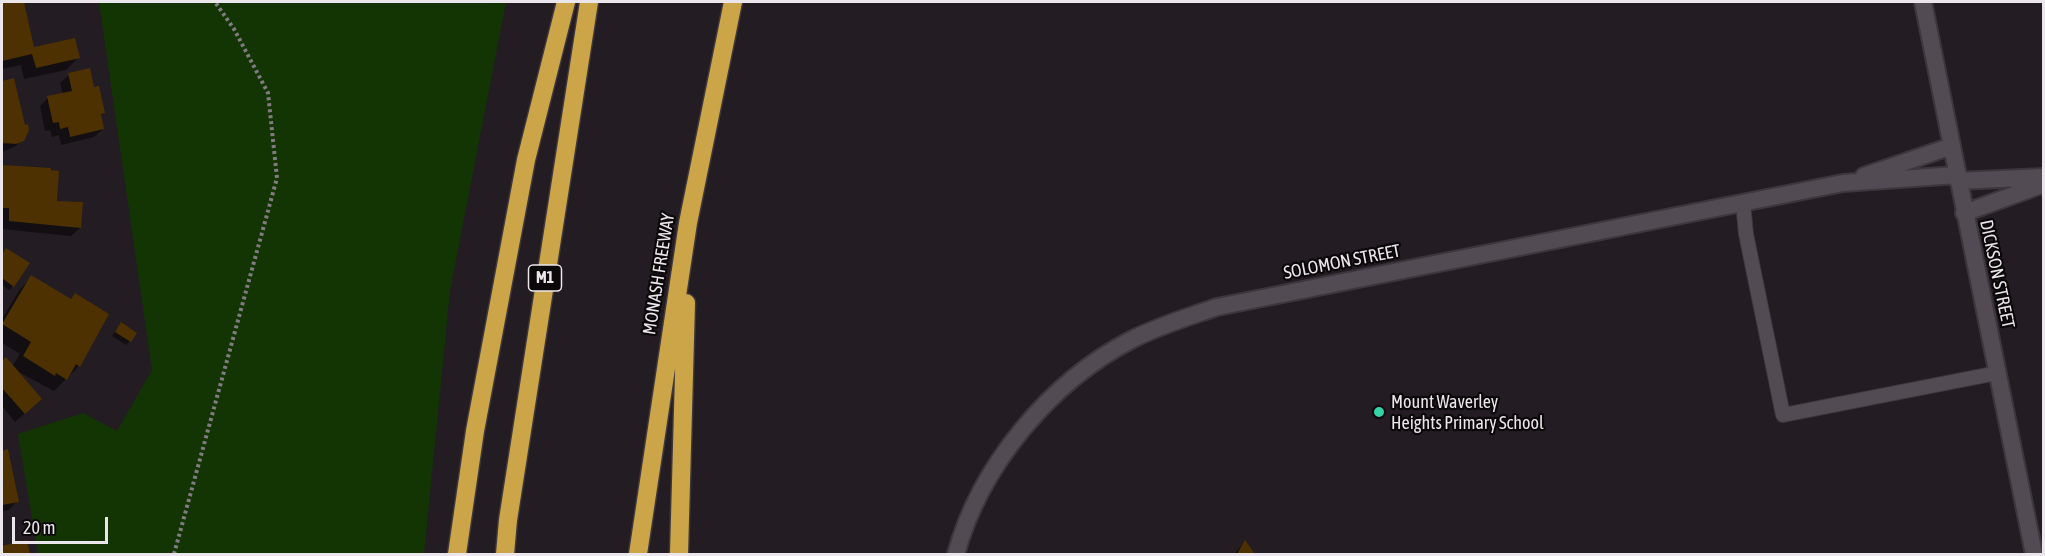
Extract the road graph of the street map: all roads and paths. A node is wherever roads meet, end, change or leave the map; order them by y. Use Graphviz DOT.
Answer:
graph roads {
  1 [pos="215,2"];
  2 [pos="566,2"];
  3 [pos="589,2"];
  4 [pos="733,2"];
  5 [pos="1923,2"];
  6 [pos="1952,146"];
  7 [pos="2043,177"];
  8 [pos="1958,178"];
  9 [pos="1844,183"];
  10 [pos="2043,184"];
  11 [pos="1743,203"];
  12 [pos="1964,213"];
  13 [pos="688,223"];
  14 [pos="1997,373"];
  15 [pos="174,555"];
  16 [pos="457,555"];
  17 [pos="505,555"];
  18 [pos="638,555"];
  19 [pos="679,555"];
  20 [pos="956,555"];
  21 [pos="2034,555"];
  1 -- 15 [label="path"];
  2 -- 16 [label="highway"];
  3 -- 17 [label="highway, M1"];
  4 -- 13 [label="highway, MONASH FREEWAY"];
  5 -- 6 [label="street, DICKSON STREET"];
  6 -- 8 [label="street, DICKSON STREET"];
  6 -- 9 [label="street, SOLOMON STREET"];
  7 -- 8 [label="street, SOLOMON STREET"];
  8 -- 9 [label="street, SOLOMON STREET"];
  8 -- 12 [label="street, DICKSON STREET"];
  9 -- 11 [label="street, SOLOMON STREET"];
  10 -- 12 [label="street"];
  11 -- 14 [label="lane"];
  11 -- 20 [label="street, SOLOMON STREET"];
  12 -- 14 [label="street, DICKSON STREET"];
  13 -- 18 [label="highway, MONASH FREEWAY"];
  13 -- 19 [label="highway"];
  14 -- 21 [label="street, DICKSON STREET"];
}
